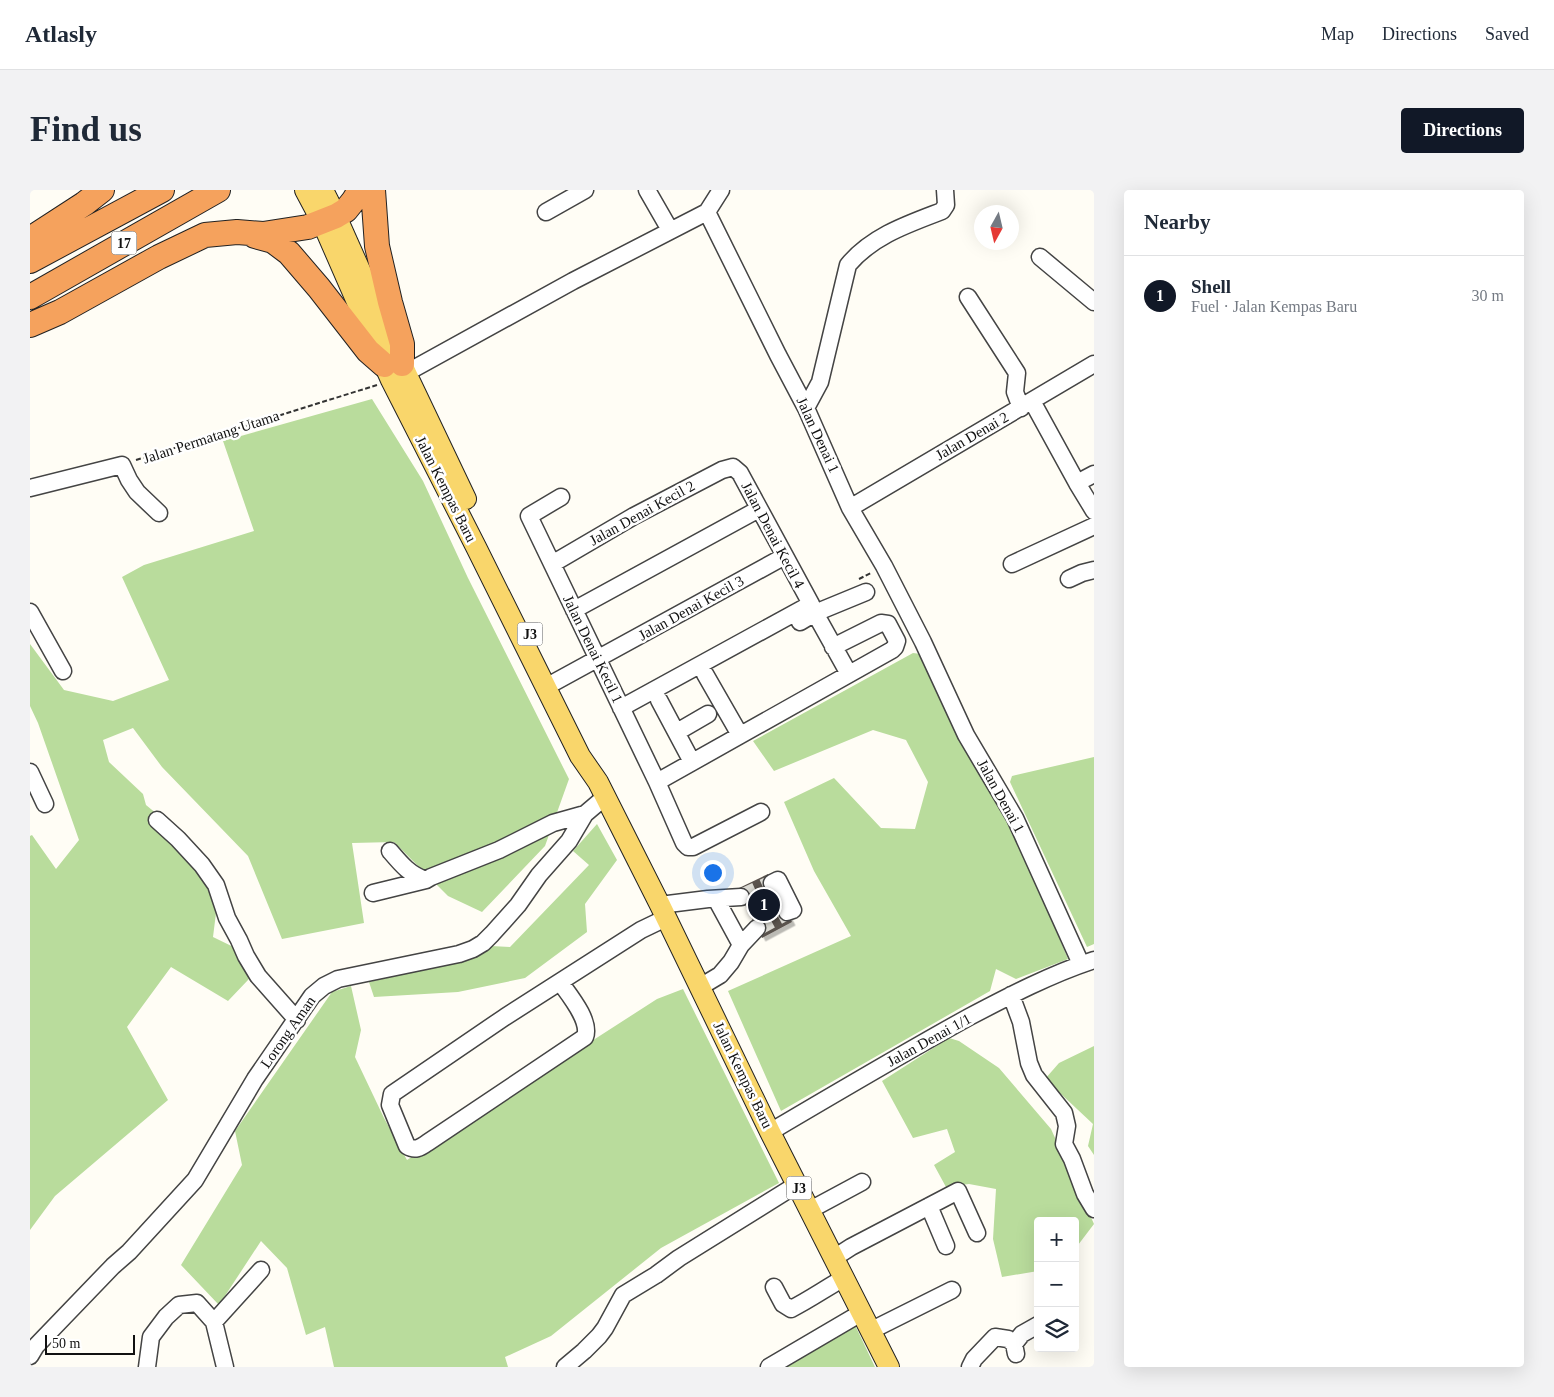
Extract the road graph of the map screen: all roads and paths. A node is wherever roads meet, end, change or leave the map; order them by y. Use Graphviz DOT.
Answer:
graph roads {
  1 [pos="102,190"];
  2 [pos="162,190"];
  3 [pos="218,190"];
  4 [pos="306,190"];
  5 [pos="323,190"];
  6 [pos="360,190"];
  7 [pos="373,190"];
  8 [pos="585,190"];
  9 [pos="647,190"];
  10 [pos="721,190"];
  11 [pos="945,190"];
  12 [pos="546,212"];
  13 [pos="707,212"];
  14 [pos="329,219"];
  15 [pos="670,230"];
  16 [pos="237,232"];
  17 [pos="30,239"];
  18 [pos="1040,257"];
  19 [pos="30,261"];
  20 [pos="30,297"];
  21 [pos="968,298"];
  22 [pos="1094,302"];
  23 [pos="30,324"];
  24 [pos="1094,364"];
  25 [pos="396,370"];
  26 [pos="1026,404"];
  27 [pos="806,408"];
  28 [pos="122,465"];
  29 [pos="733,467"];
  30 [pos="1094,474"];
  31 [pos="1077,483"];
  32 [pos="30,488"];
  33 [pos="561,497"];
  34 [pos="850,508"];
  35 [pos="759,509"];
  36 [pos="1094,511"];
  37 [pos="159,513"];
  38 [pos="1094,526"];
  39 [pos="785,556"];
  40 [pos="552,564"];
  41 [pos="1012,564"];
  42 [pos="1094,570"];
  43 [pos="1069,579"];
  44 [pos="866,592"];
  45 [pos="813,609"];
  46 [pos="574,610"];
  47 [pos="30,612"];
  48 [pos="834,646"];
  49 [pos="598,660"];
  50 [pos="62,671"];
  51 [pos="705,674"];
  52 [pos="849,674"];
  53 [pos="553,683"];
  54 [pos="659,700"];
  55 [pos="624,713"];
  56 [pos="708,714"];
  57 [pos="677,732"];
  58 [pos="740,735"];
  59 [pos="692,762"];
  60 [pos="30,772"];
  61 [pos="657,782"];
  62 [pos="602,790"];
  63 [pos="46,804"];
  64 [pos="761,812"];
  65 [pos="585,814"];
  66 [pos="157,820"];
  67 [pos="390,852"];
  68 [pos="426,880"];
  69 [pos="772,883"];
  70 [pos="373,893"];
  71 [pos="741,897"];
  72 [pos="716,899"];
  73 [pos="663,911"];
  74 [pos="787,912"];
  75 [pos="757,928"];
  76 [pos="740,945"];
  77 [pos="1088,962"];
  78 [pos="560,982"];
  79 [pos="700,987"];
  80 [pos="1011,995"];
  81 [pos="297,1020"];
  82 [pos="770,1132"];
  83 [pos="862,1182"];
  84 [pos="796,1184"];
  85 [pos="929,1206"];
  86 [pos="1094,1209"];
  87 [pos="810,1210"];
  88 [pos="978,1234"];
  89 [pos="946,1246"];
  90 [pos="834,1258"];
  91 [pos="261,1270"];
  92 [pos="844,1278"];
  93 [pos="774,1287"];
  94 [pos="952,1290"];
  95 [pos="214,1322"];
  96 [pos="865,1322"];
  97 [pos="1034,1327"];
  98 [pos="30,1356"];
  99 [pos="147,1367"];
  100 [pos="225,1367"];
  101 [pos="565,1367"];
  102 [pos="769,1367"];
  103 [pos="889,1367"];
  104 [pos="970,1367"];
  1 -- 17 [label="highway"];
  2 -- 19 [label="highway, 17"];
  3 -- 20 [label="highway, 17"];
  4 -- 14 [label="main road, Jalan Kempas Baru / J3"];
  5 -- 14 [label="main road, Jalan Kempas Baru / J3"];
  6 -- 14 [label="highway"];
  7 -- 25 [label="highway"];
  8 -- 12 [label="street"];
  9 -- 15 [label="street"];
  10 -- 13 [label="street"];
  11 -- 27 [label="street"];
  13 -- 15 [label="street"];
  13 -- 27 [label="street, Jalan Denai 1"];
  14 -- 16 [label="highway"];
  14 -- 25 [label="main road, Jalan Kempas Baru / J3"];
  15 -- 25 [label="street"];
  16 -- 23 [label="highway"];
  16 -- 25 [label="highway"];
  18 -- 22 [label="street"];
  21 -- 26 [label="street"];
  24 -- 26 [label="street, Jalan Denai 2"];
  25 -- 28 [label="path, Jalan Permatang Utama"];
  25 -- 53 [label="main road, Jalan Kempas Baru / J3"];
  25 -- 62 [label="main road, Jalan Kempas Baru / J3"];
  26 -- 31 [label="street"];
  26 -- 34 [label="street, Jalan Denai 2"];
  27 -- 34 [label="street, Jalan Denai 1"];
  28 -- 32 [label="street, Jalan Permatang Utama"];
  28 -- 37 [label="street"];
  29 -- 35 [label="street, Jalan Denai Kecil 4"];
  29 -- 40 [label="street, Jalan Denai Kecil 2"];
  30 -- 31 [label="street"];
  31 -- 36 [label="street"];
  33 -- 40 [label="street, Jalan Denai Kecil 1"];
  34 -- 77 [label="street, Jalan Denai 1"];
  35 -- 39 [label="street, Jalan Denai Kecil 4"];
  35 -- 46 [label="street"];
  38 -- 41 [label="street"];
  39 -- 45 [label="street, Jalan Denai Kecil 4"];
  39 -- 49 [label="street, Jalan Denai Kecil 3"];
  40 -- 46 [label="street, Jalan Denai Kecil 1"];
  42 -- 43 [label="street"];
  44 -- 45 [label="street"];
  45 -- 48 [label="street, Jalan Denai Kecil 4"];
  45 -- 51 [label="street"];
  45 -- 55 [label="street"];
  46 -- 49 [label="street, Jalan Denai Kecil 1"];
  47 -- 50 [label="street"];
  48 -- 52 [label="street, Jalan Denai Kecil 4"];
  48 -- 52 [label="street"];
  49 -- 53 [label="street, Jalan Denai Kecil 3"];
  49 -- 55 [label="street, Jalan Denai Kecil 1"];
  51 -- 54 [label="street"];
  51 -- 58 [label="street"];
  52 -- 58 [label="street"];
  53 -- 62 [label="main road, Jalan Kempas Baru / J3"];
  54 -- 55 [label="street"];
  54 -- 57 [label="street"];
  55 -- 61 [label="street, Jalan Denai Kecil 1"];
  56 -- 57 [label="street"];
  57 -- 59 [label="street"];
  58 -- 59 [label="street"];
  59 -- 61 [label="street"];
  60 -- 63 [label="street"];
  61 -- 64 [label="street, Jalan Denai Kecil 1"];
  62 -- 65 [label="street, Lorong Aman"];
  62 -- 73 [label="main road, Jalan Kempas Baru / J3"];
  65 -- 68 [label="street"];
  65 -- 81 [label="street, Lorong Aman"];
  66 -- 81 [label="street"];
  67 -- 68 [label="street"];
  68 -- 70 [label="street"];
  69 -- 74 [label="street"];
  71 -- 72 [label="street"];
  72 -- 73 [label="street"];
  72 -- 76 [label="street"];
  73 -- 78 [label="street"];
  73 -- 79 [label="main road, Jalan Kempas Baru / J3"];
  75 -- 76 [label="street"];
  76 -- 79 [label="street"];
  77 -- 80 [label="street, Jalan Denai 1/1"];
  78 -- 78 [label="street"];
  79 -- 82 [label="main road, Jalan Kempas Baru / J3"];
  80 -- 82 [label="street, Jalan Denai 1/1"];
  80 -- 86 [label="street"];
  81 -- 98 [label="street, Lorong Aman"];
  82 -- 84 [label="main road, Jalan Kempas Baru / J3"];
  83 -- 87 [label="street"];
  84 -- 87 [label="main road, Jalan Kempas Baru / J3"];
  84 -- 101 [label="street"];
  85 -- 88 [label="street"];
  85 -- 89 [label="street"];
  85 -- 90 [label="street"];
  87 -- 90 [label="main road, Jalan Kempas Baru / J3"];
  90 -- 92 [label="main road, Jalan Kempas Baru / J3"];
  91 -- 95 [label="street"];
  92 -- 93 [label="street"];
  92 -- 96 [label="main road, Jalan Kempas Baru / J3"];
  94 -- 96 [label="street"];
  95 -- 99 [label="street"];
  95 -- 100 [label="street"];
  96 -- 102 [label="street"];
  96 -- 103 [label="main road, Jalan Kempas Baru / J3"];
  97 -- 104 [label="street"];
}
